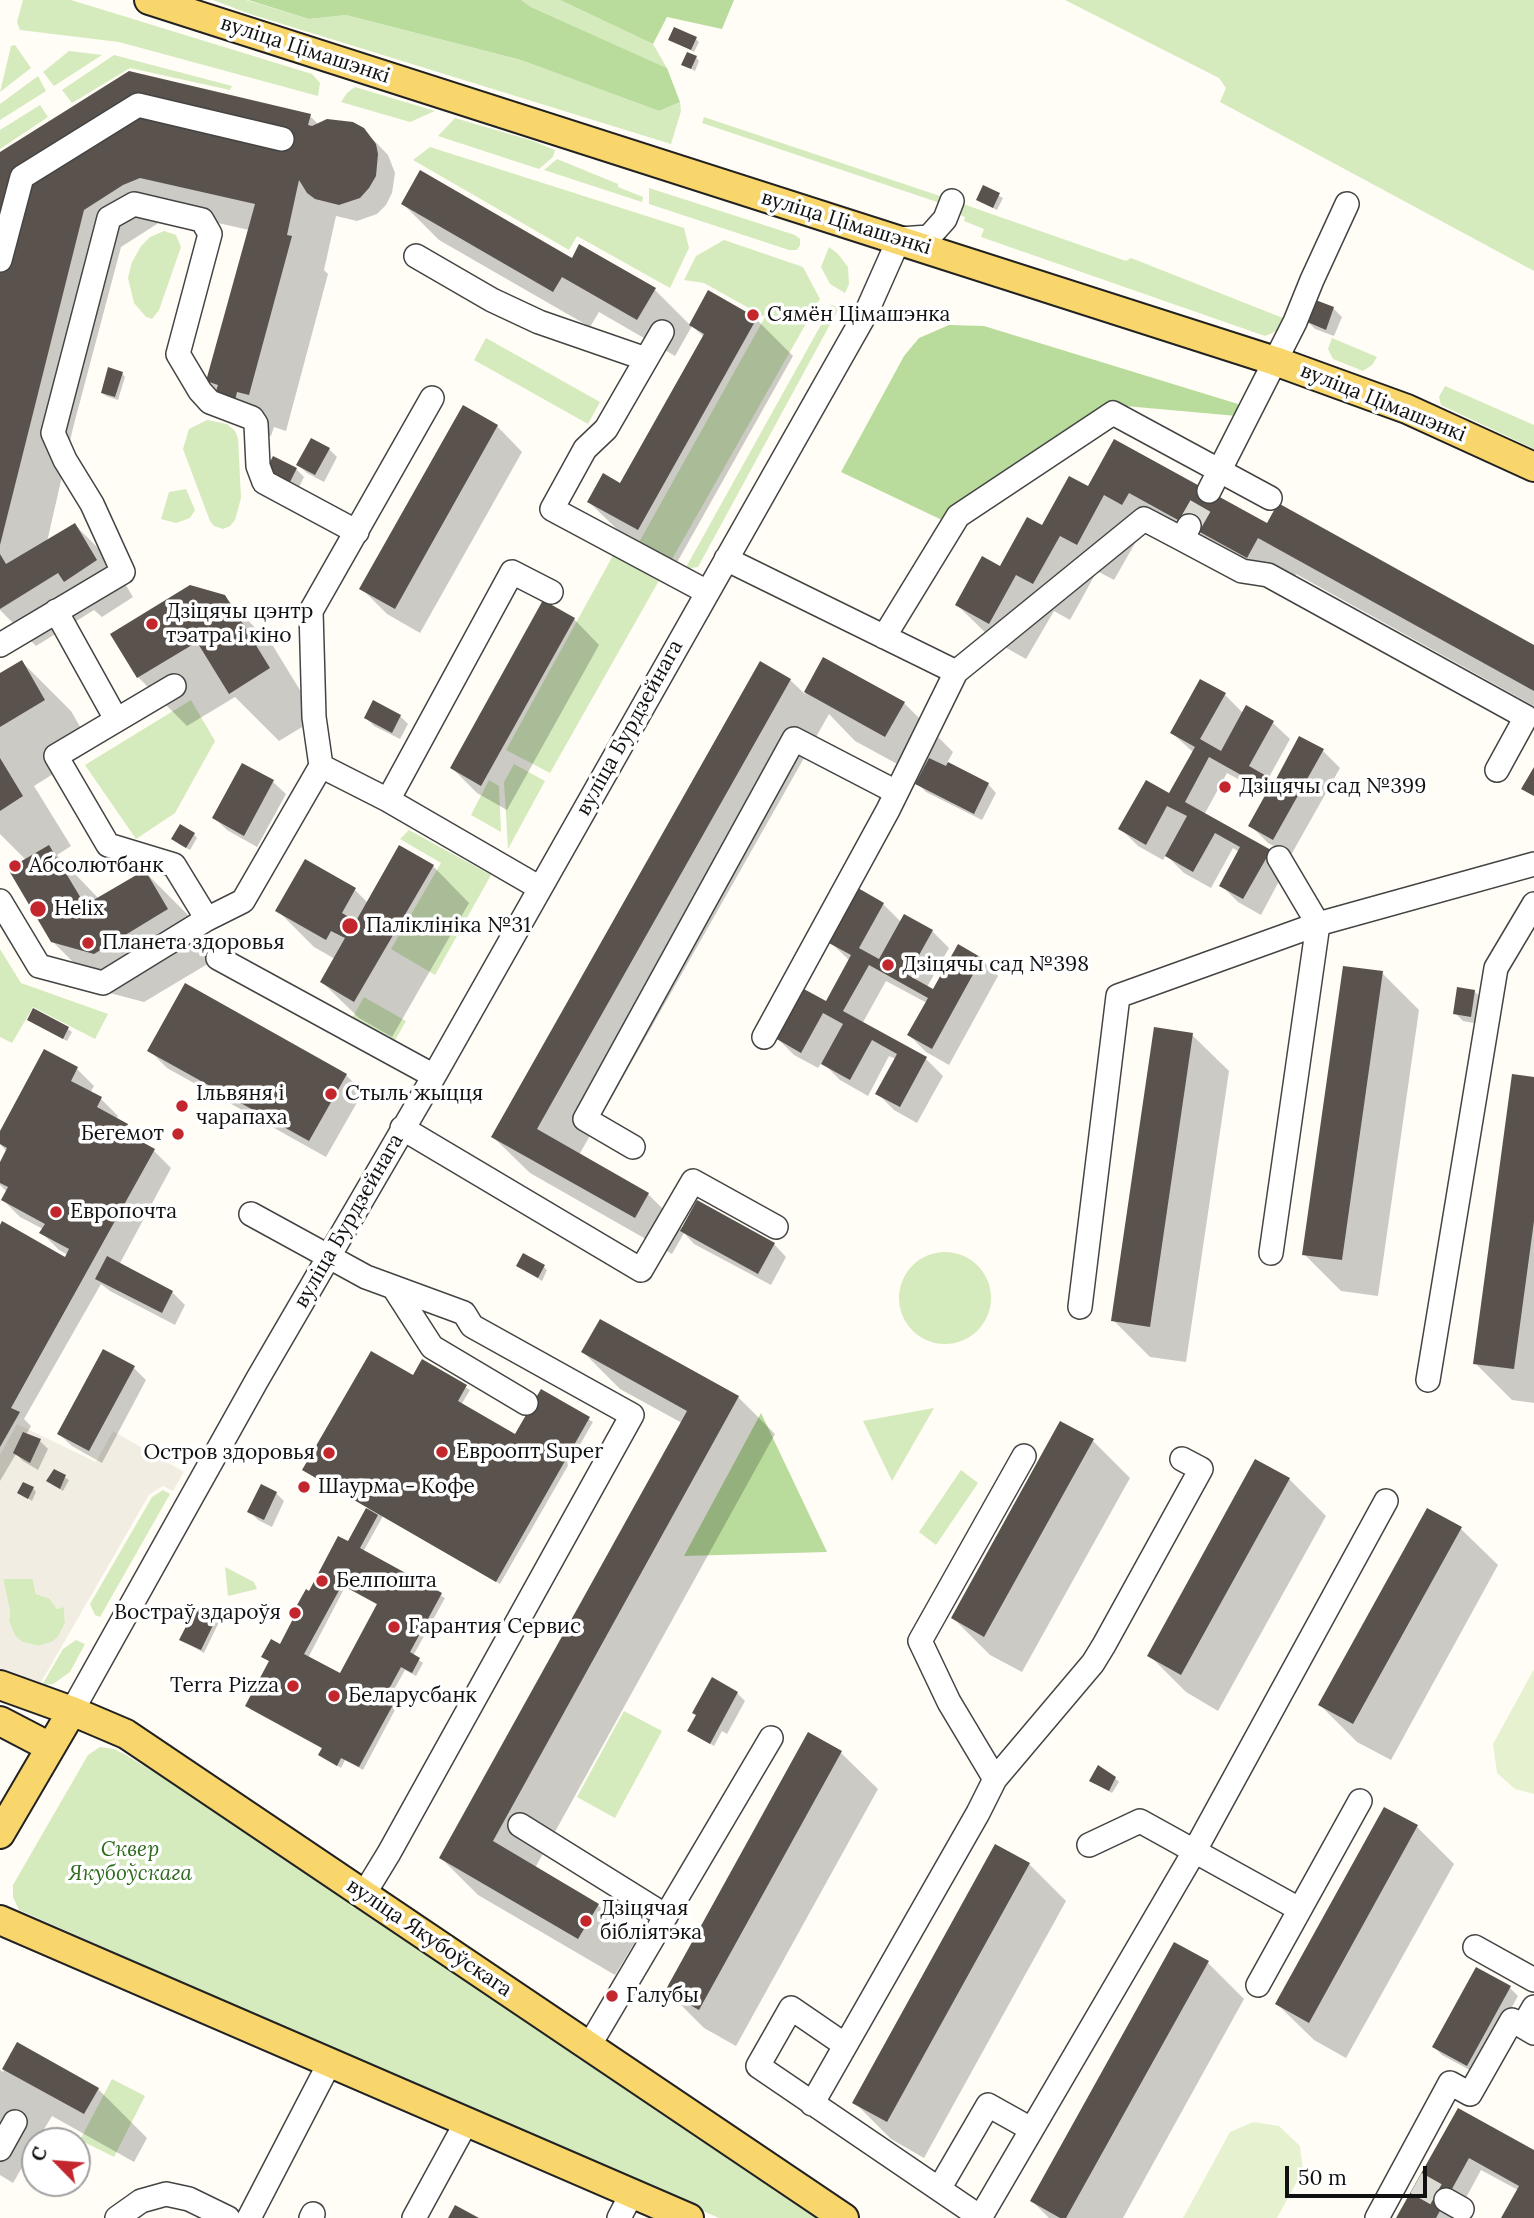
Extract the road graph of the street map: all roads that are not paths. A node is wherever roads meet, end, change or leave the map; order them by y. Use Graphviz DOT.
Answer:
graph roads {
  1 [pos="149,0"];
  2 [pos="282,139"];
  3 [pos="952,201"];
  4 [pos="1347,204"];
  5 [pos="899,239"];
  6 [pos="416,256"];
  7 [pos="0,260"];
  8 [pos="662,332"];
  9 [pos="646,359"];
  10 [pos="1275,361"];
  11 [pos="432,398"];
  12 [pos="1534,467"];
  13 [pos="1220,471"];
  14 [pos="1209,491"];
  15 [pos="1270,498"];
  16 [pos="357,532"];
  17 [pos="726,559"];
  18 [pos="551,592"];
  19 [pos="707,592"];
  20 [pos="55,611"];
  21 [pos="884,636"];
  22 [pos="0,645"];
  23 [pos="956,672"];
  24 [pos="174,686"];
  25 [pos="116,719"];
  26 [pos="321,766"];
  27 [pos="1497,770"];
  28 [pos="896,792"];
  29 [pos="388,800"];
  30 [pos="1279,858"];
  31 [pos="1534,864"];
  32 [pos="540,888"];
  33 [pos="0,901"];
  34 [pos="1534,904"];
  35 [pos="207,919"];
  36 [pos="1318,925"];
  37 [pos="218,958"];
  38 [pos="764,1037"];
  39 [pos="433,1076"];
  40 [pos="402,1128"];
  41 [pos="633,1147"];
  42 [pos="251,1214"];
  43 [pos="776,1227"];
  44 [pos="1271,1253"];
  45 [pos="328,1256"];
  46 [pos="394,1288"];
  47 [pos="1080,1307"];
  48 [pos="1428,1380"];
  49 [pos="526,1403"];
  50 [pos="1024,1456"];
  51 [pos="1182,1459"];
  52 [pos="1386,1502"];
  53 [pos="0,1685"];
  54 [pos="72,1711"];
  55 [pos="0,1721"];
  56 [pos="771,1738"];
  57 [pos="50,1747"];
  58 [pos="995,1779"];
  59 [pos="1360,1801"];
  60 [pos="520,1825"];
  61 [pos="0,1834"];
  62 [pos="1089,1846"];
  63 [pos="1194,1852"];
  64 [pos="364,1894"];
  65 [pos="1299,1909"];
  66 [pos="666,1916"];
  67 [pos="0,1920"];
  68 [pos="1475,1947"];
  69 [pos="1534,1980"];
  70 [pos="1258,1985"];
  71 [pos="1530,2022"];
  72 [pos="845,2045"];
  73 [pos="589,2046"];
  74 [pos="330,2062"];
  75 [pos="812,2104"];
  76 [pos="15,2122"];
  77 [pos="467,2122"];
  78 [pos="1031,2129"];
  79 [pos="0,2148"];
  80 [pos="939,2189"];
  81 [pos="632,2193"];
  82 [pos="980,2217"];
  83 [pos="117,2218"];
  84 [pos="228,2218"];
  85 [pos="249,2218"];
  86 [pos="414,2218"];
  87 [pos="619,2218"];
  88 [pos="689,2218"];
  89 [pos="844,2218"];
  90 [pos="1377,2218"];
  1 -- 5 [label="main road, вуліца Цімашэнкі"];
  2 -- 7 [label="street"];
  3 -- 5 [label="street"];
  4 -- 10 [label="street"];
  5 -- 10 [label="main road, вуліца Цімашэнкі"];
  5 -- 17 [label="street, вуліца Бурдзейнага"];
  6 -- 9 [label="street"];
  8 -- 9 [label="street"];
  9 -- 19 [label="street"];
  10 -- 12 [label="main road, вуліца Цімашэнкі"];
  10 -- 13 [label="street"];
  11 -- 16 [label="street"];
  13 -- 14 [label="street"];
  13 -- 15 [label="street"];
  13 -- 21 [label="street"];
  16 -- 20 [label="street"];
  16 -- 26 [label="street"];
  17 -- 19 [label="street, вуліца Бурдзейнага"];
  17 -- 21 [label="street"];
  18 -- 29 [label="street"];
  19 -- 32 [label="street, вуліца Бурдзейнага"];
  20 -- 22 [label="street"];
  20 -- 25 [label="street"];
  21 -- 23 [label="street"];
  23 -- 27 [label="street"];
  23 -- 28 [label="street"];
  24 -- 25 [label="street"];
  25 -- 35 [label="street"];
  26 -- 29 [label="street"];
  26 -- 35 [label="street"];
  28 -- 38 [label="street"];
  28 -- 41 [label="street"];
  29 -- 32 [label="street"];
  30 -- 36 [label="street"];
  31 -- 36 [label="street"];
  32 -- 39 [label="street, вуліца Бурдзейнага"];
  33 -- 35 [label="street"];
  34 -- 48 [label="street"];
  36 -- 44 [label="street"];
  36 -- 47 [label="street"];
  37 -- 39 [label="street"];
  39 -- 40 [label="street, вуліца Бурдзейнага"];
  40 -- 43 [label="street"];
  40 -- 45 [label="street, вуліца Бурдзейнага"];
  42 -- 45 [label="street"];
  45 -- 46 [label="street"];
  45 -- 54 [label="street, вуліца Бурдзейнага"];
  46 -- 49 [label="street"];
  46 -- 64 [label="street"];
  50 -- 58 [label="street"];
  51 -- 58 [label="street"];
  52 -- 63 [label="street"];
  53 -- 54 [label="main road, вуліца Якубоўскага"];
  54 -- 57 [label="main road, вуліца Бурдзейнага"];
  54 -- 64 [label="main road, вуліца Якубоўскага"];
  55 -- 57 [label="main road"];
  56 -- 66 [label="street"];
  57 -- 61 [label="main road, вуліца Бурдзейнага"];
  58 -- 72 [label="street"];
  59 -- 65 [label="street"];
  60 -- 66 [label="street"];
  62 -- 63 [label="street"];
  63 -- 65 [label="street"];
  63 -- 78 [label="street"];
  64 -- 73 [label="main road, вуліца Якубоўскага"];
  65 -- 70 [label="street"];
  66 -- 73 [label="street"];
  67 -- 74 [label="main road"];
  68 -- 69 [label="street"];
  71 -- 90 [label="street"];
  72 -- 75 [label="street"];
  72 -- 75 [label="street"];
  73 -- 89 [label="main road, вуліца Якубоўскага"];
  74 -- 77 [label="main road"];
  74 -- 85 [label="street"];
  75 -- 80 [label="street"];
  76 -- 79 [label="street"];
  77 -- 81 [label="main road"];
  77 -- 86 [label="street"];
  78 -- 80 [label="street"];
  78 -- 82 [label="street"];
  80 -- 82 [label="street"];
  81 -- 87 [label="street"];
  81 -- 88 [label="main road"];
  83 -- 84 [label="street"];
}
